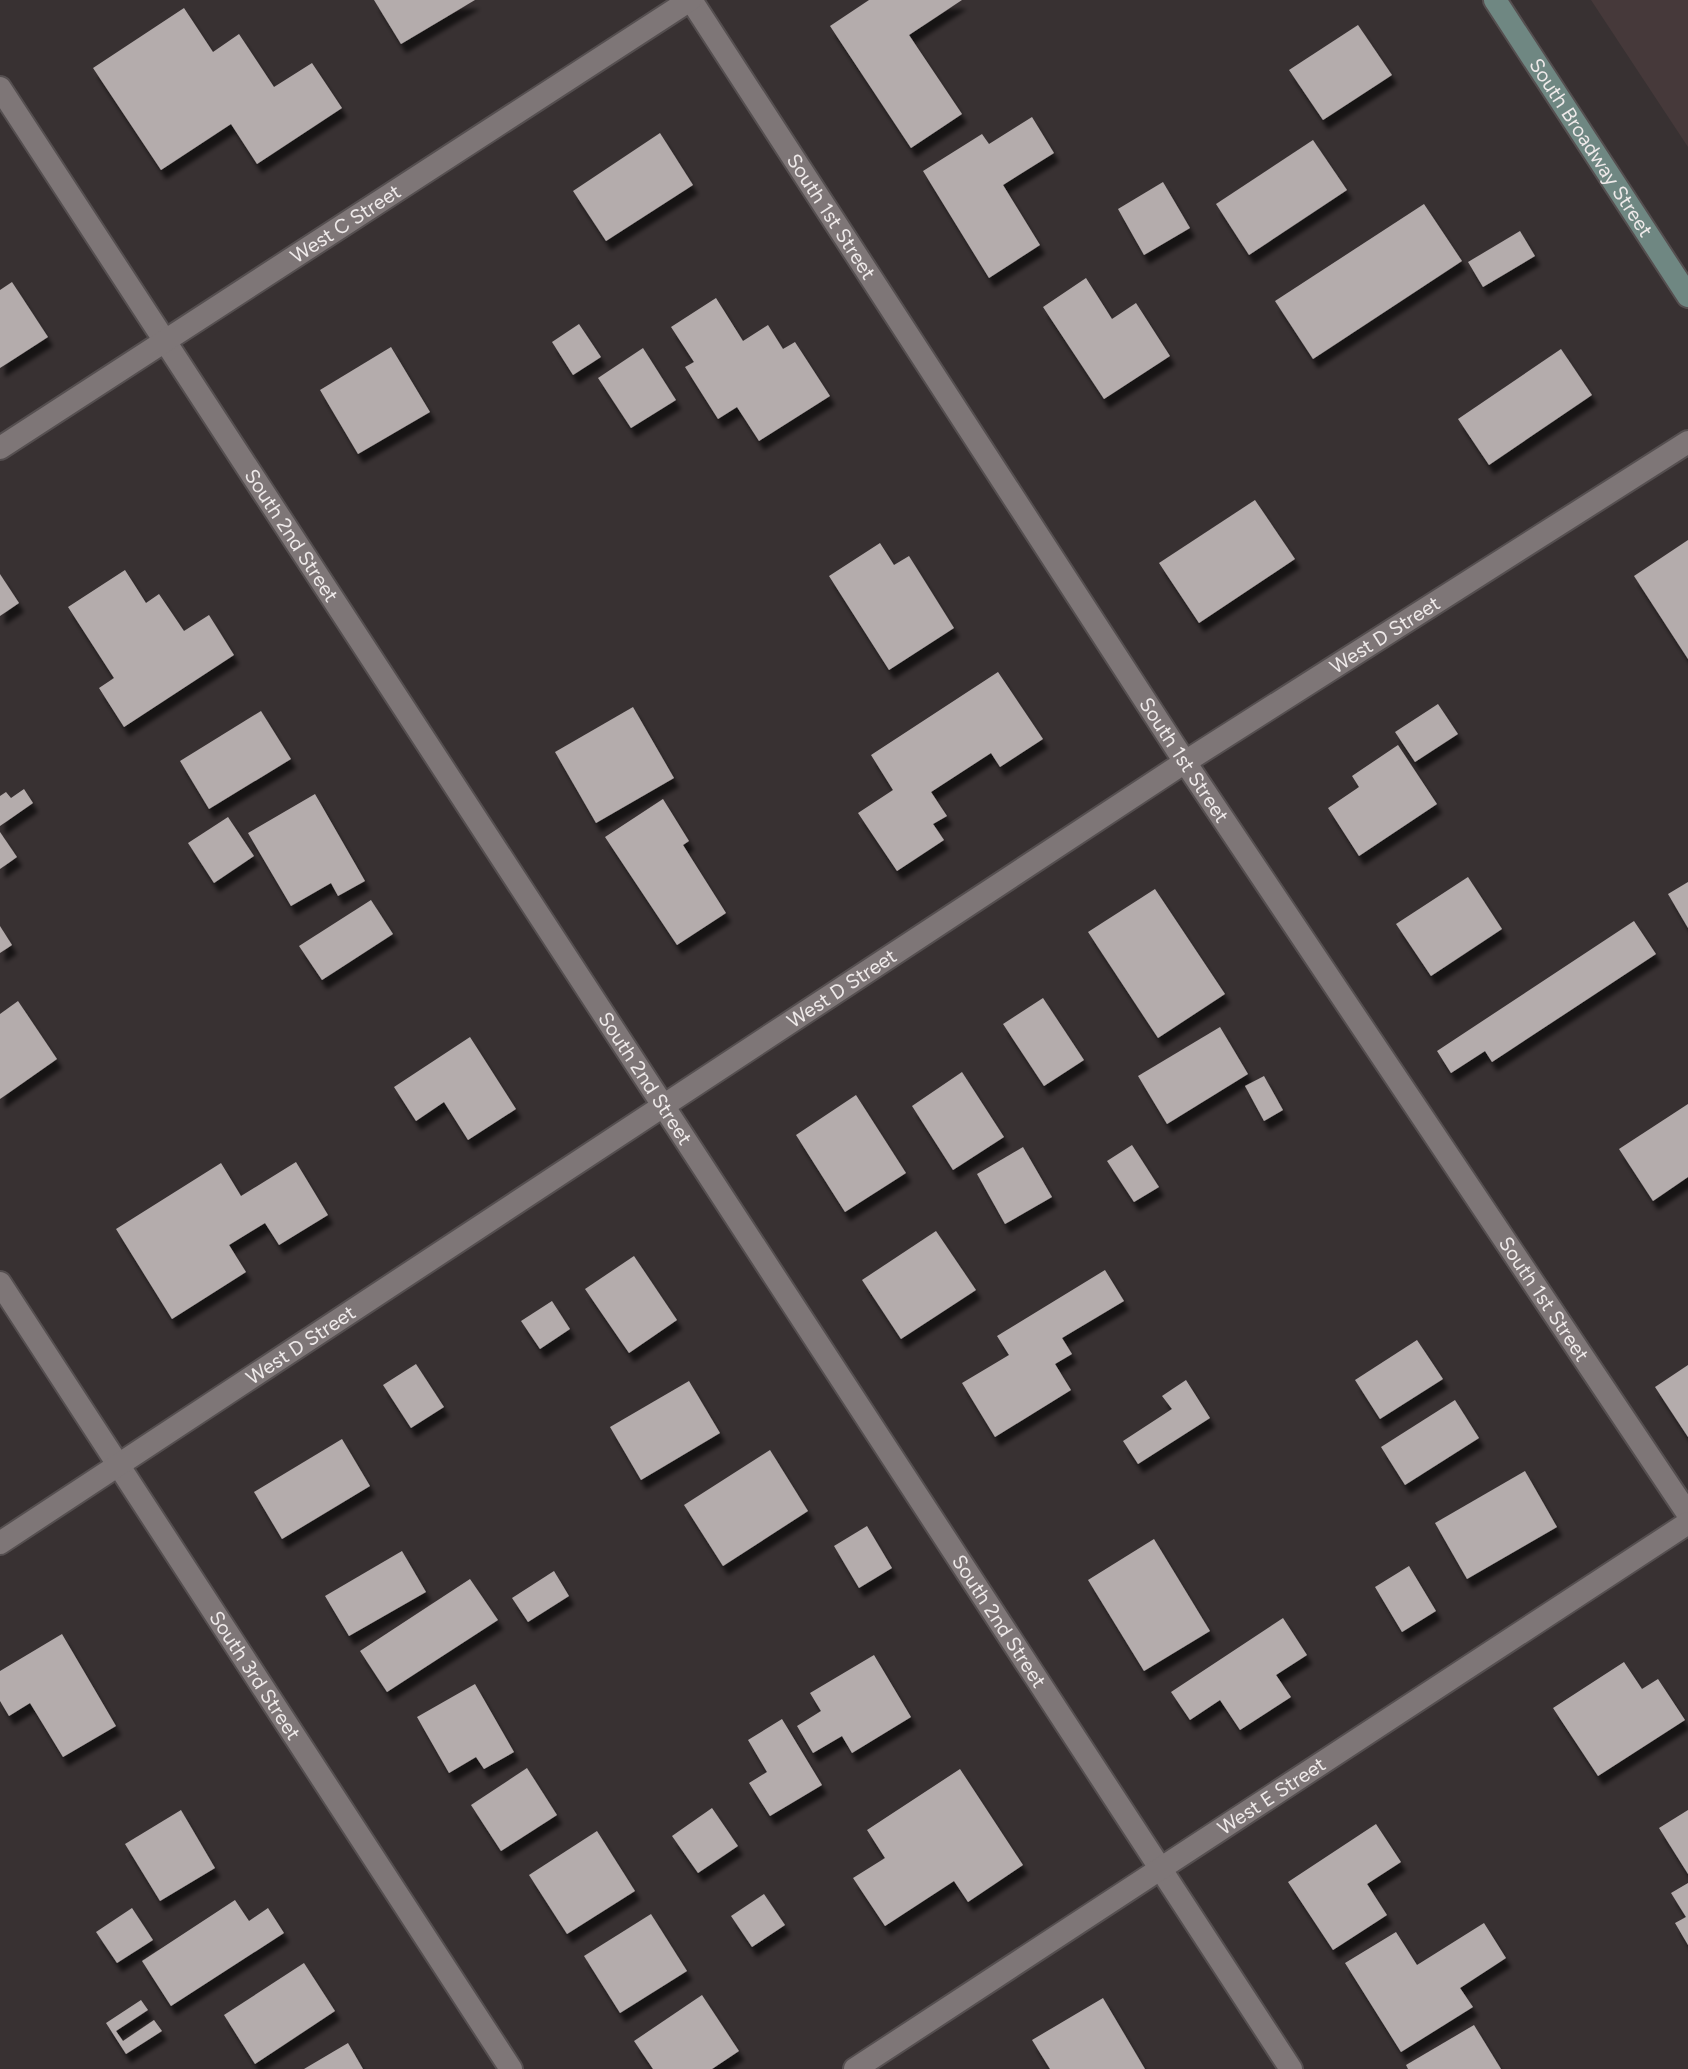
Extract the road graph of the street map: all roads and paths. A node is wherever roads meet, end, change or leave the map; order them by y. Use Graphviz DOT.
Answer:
graph roads {
  1 [pos="690,0"];
  2 [pos="1495,0"];
  3 [pos="0,88"];
  4 [pos="1688,296"];
  5 [pos="165,341"];
  6 [pos="1688,442"];
  7 [pos="0,448"];
  8 [pos="1185,762"];
  9 [pos="663,1104"];
  10 [pos="0,1283"];
  11 [pos="118,1465"];
  12 [pos="1688,1514"];
  13 [pos="1688,1523"];
  14 [pos="0,1543"];
  15 [pos="1161,1869"];
  16 [pos="511,2069"];
  17 [pos="855,2069"];
  18 [pos="1291,2069"];
  1 -- 5 [label="street, West C Street"];
  1 -- 8 [label="street, South 1st Street"];
  2 -- 4 [label="main road, South Broadway Street"];
  3 -- 5 [label="street, South 2nd Street"];
  5 -- 7 [label="street, West C Street"];
  5 -- 9 [label="street, South 2nd Street"];
  6 -- 8 [label="street, West D Street"];
  8 -- 9 [label="street, West D Street"];
  8 -- 12 [label="street, South 1st Street"];
  9 -- 11 [label="street, West D Street"];
  9 -- 15 [label="street, South 2nd Street"];
  10 -- 11 [label="street, South 3rd Street"];
  11 -- 14 [label="street, West D Street"];
  11 -- 16 [label="street, South 3rd Street"];
  13 -- 15 [label="street, West E Street"];
  15 -- 17 [label="street, West E Street"];
  15 -- 18 [label="street, South 2nd Street"];
}
